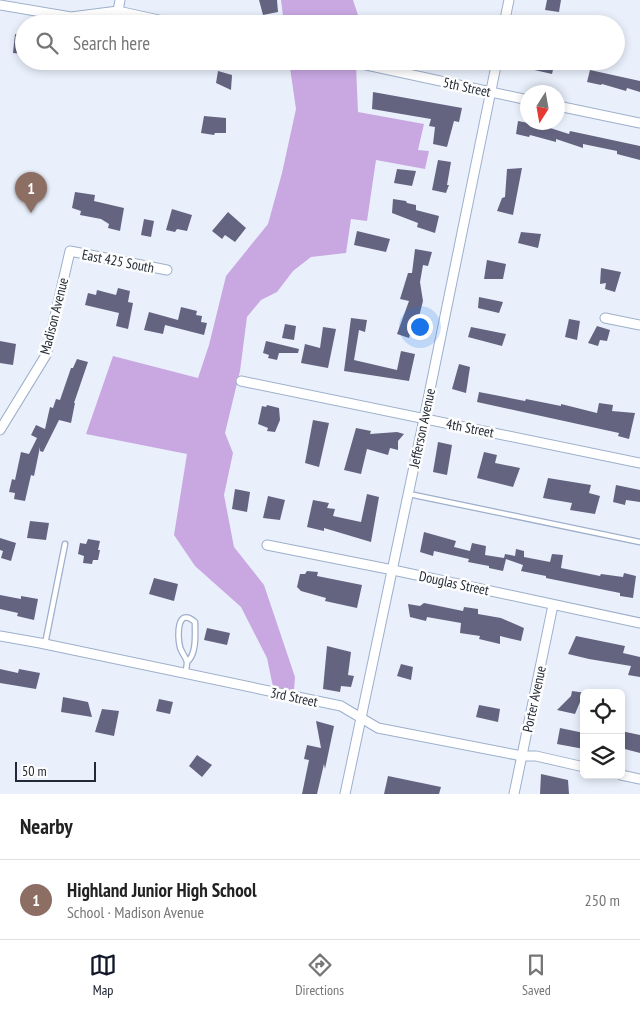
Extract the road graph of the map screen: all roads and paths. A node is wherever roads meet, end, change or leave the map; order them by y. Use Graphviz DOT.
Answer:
graph roads {
  1 [pos="120,0"];
  2 [pos="509,0"];
  3 [pos="0,5"];
  4 [pos="118,11"];
  5 [pos="59,15"];
  6 [pos="87,15"];
  7 [pos="136,15"];
  8 [pos="506,15"];
  9 [pos="388,70"];
  10 [pos="495,70"];
  11 [pos="490,93"];
  12 [pos="520,99"];
  13 [pos="565,107"];
  14 [pos="640,123"];
  15 [pos="70,251"];
  16 [pos="167,270"];
  17 [pos="604,318"];
  18 [pos="640,325"];
  19 [pos="240,381"];
  20 [pos="424,419"];
  21 [pos="0,430"];
  22 [pos="640,462"];
  23 [pos="408,494"];
  24 [pos="640,542"];
  25 [pos="65,544"];
  26 [pos="267,545"];
  27 [pos="393,570"];
  28 [pos="554,604"];
  29 [pos="640,623"];
  30 [pos="0,636"];
  31 [pos="45,644"];
  32 [pos="187,662"];
  33 [pos="185,674"];
  34 [pos="360,719"];
  35 [pos="522,756"];
  36 [pos="580,766"];
  37 [pos="625,776"];
  38 [pos="640,779"];
  39 [pos="344,794"];
  40 [pos="514,794"];
  1 -- 4 [label="street"];
  2 -- 8 [label="street"];
  3 -- 5 [label="street"];
  4 -- 6 [label="street"];
  4 -- 7 [label="street"];
  9 -- 11 [label="street, 5th Street"];
  10 -- 11 [label="street, Jefferson Avenue"];
  11 -- 12 [label="street, 5th Street"];
  11 -- 20 [label="street, Jefferson Avenue"];
  13 -- 14 [label="street"];
  15 -- 16 [label="street, East 425 South"];
  15 -- 21 [label="street, Madison Avenue"];
  17 -- 18 [label="street"];
  19 -- 20 [label="street, 4th Street"];
  20 -- 22 [label="street, 4th Street"];
  20 -- 23 [label="street, Jefferson Avenue"];
  23 -- 24 [label="lane"];
  23 -- 27 [label="street, Jefferson Avenue"];
  25 -- 31 [label="lane"];
  26 -- 27 [label="street, Douglas Street"];
  27 -- 28 [label="street, Douglas Street"];
  27 -- 34 [label="street, Jefferson Avenue"];
  28 -- 29 [label="street, Douglas Street"];
  28 -- 35 [label="street, Porter Avenue"];
  30 -- 31 [label="street, 3rd Street"];
  31 -- 33 [label="street, 3rd Street"];
  32 -- 32 [label="lane"];
  32 -- 33 [label="lane"];
  33 -- 34 [label="street, 3rd Street"];
  34 -- 35 [label="street, 3rd Street"];
  34 -- 39 [label="street, Jefferson Avenue"];
  35 -- 36 [label="street, 3rd Street"];
  35 -- 40 [label="street, Porter Avenue"];
  37 -- 38 [label="street"];
}
